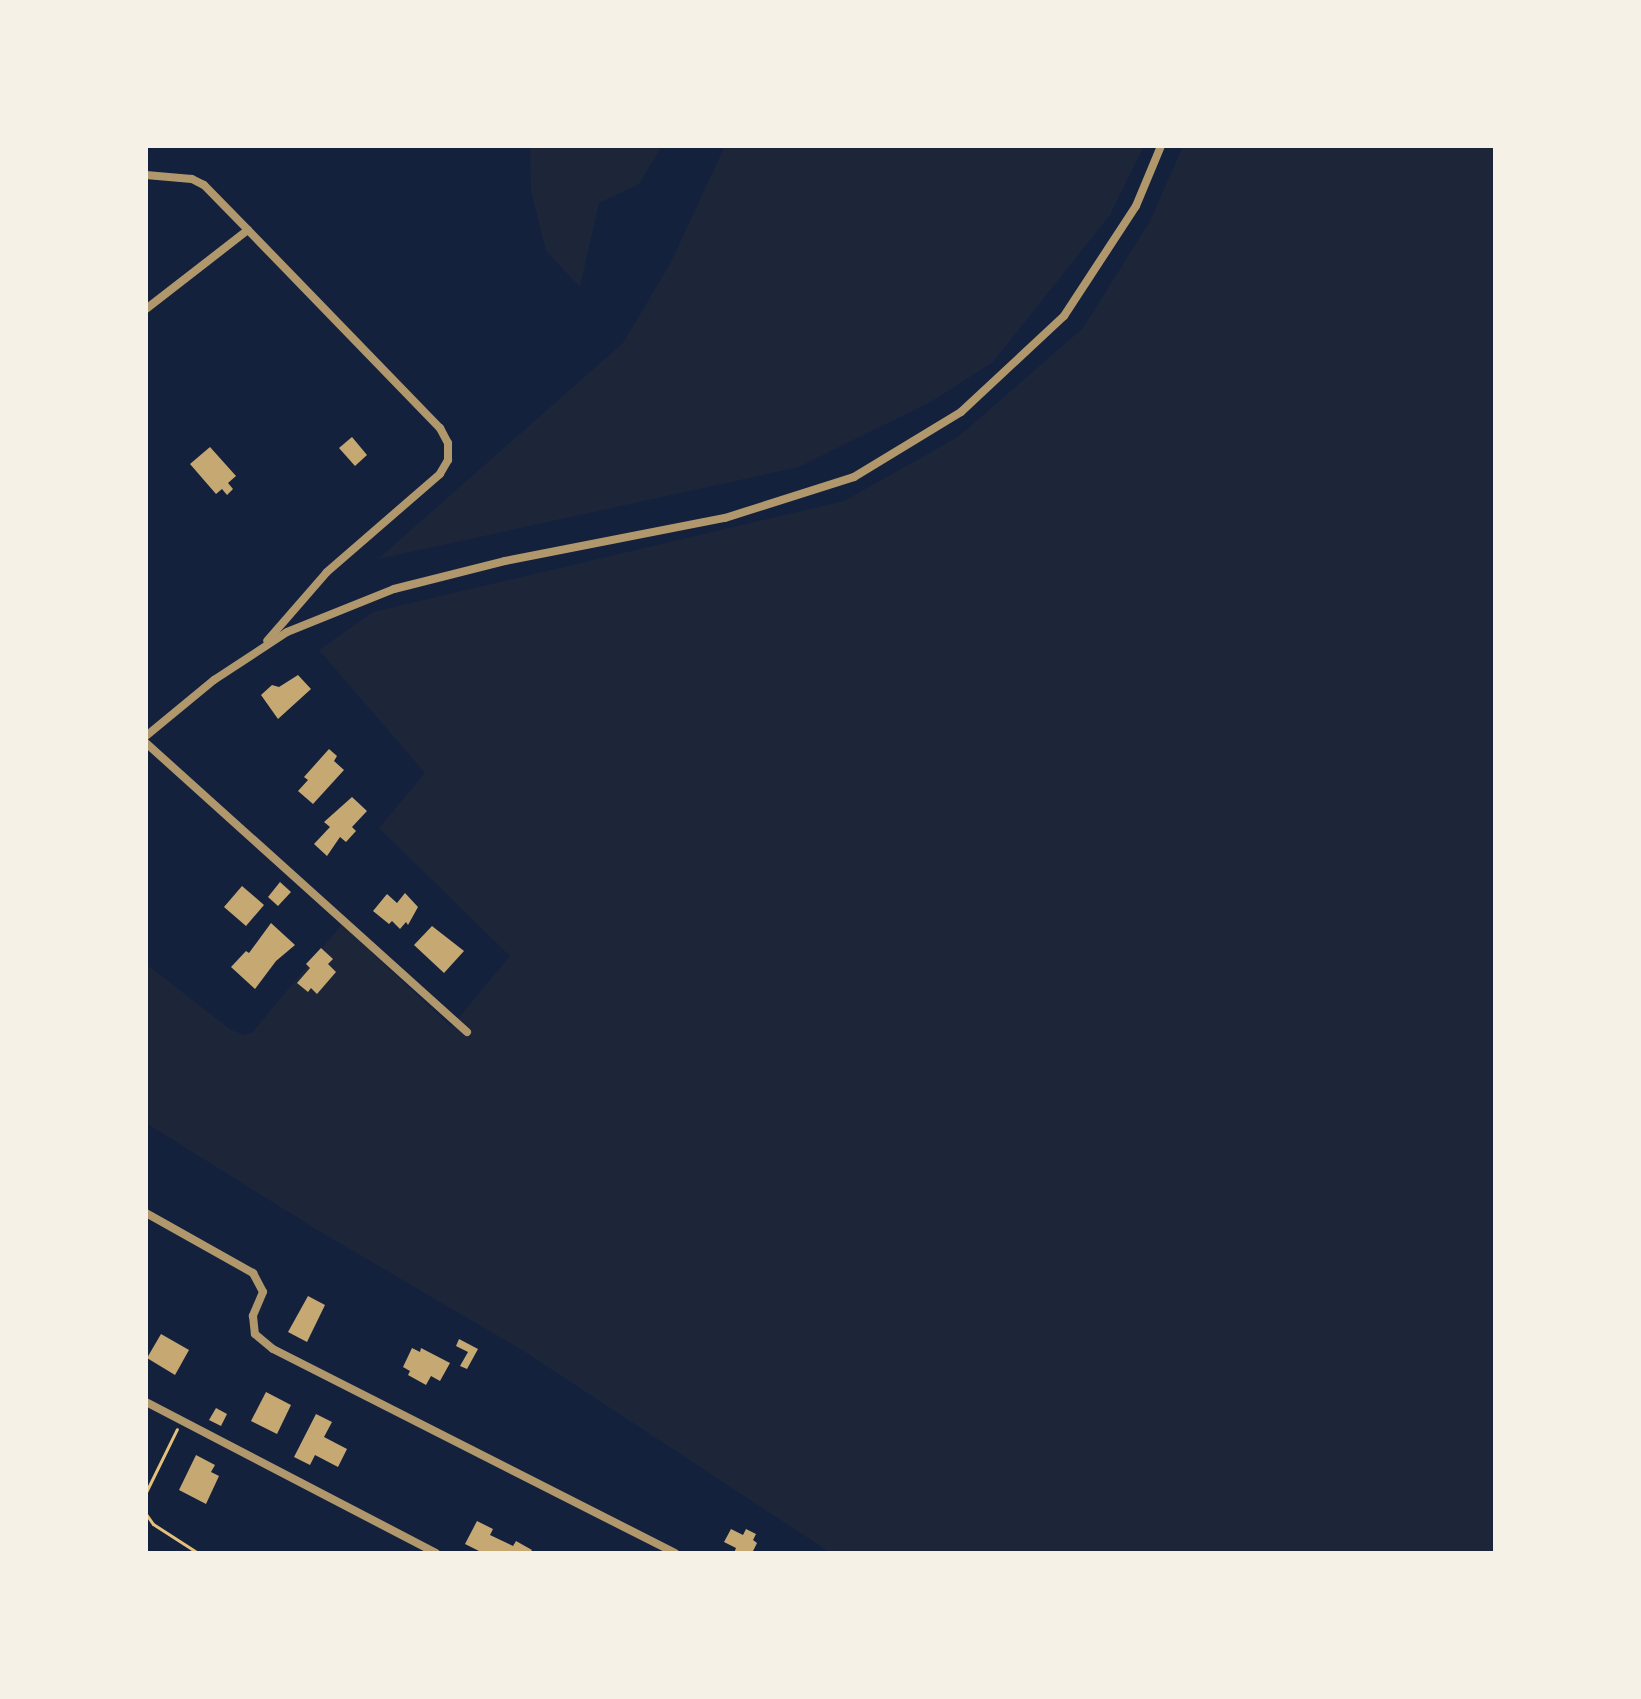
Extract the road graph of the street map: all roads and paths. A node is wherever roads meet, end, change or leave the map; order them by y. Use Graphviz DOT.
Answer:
graph roads {
  1 [pos="1161,146"];
  2 [pos="146,175"];
  3 [pos="248,230"];
  4 [pos="146,309"];
  5 [pos="259,650"];
  6 [pos="146,736"];
  7 [pos="146,743"];
  8 [pos="467,1032"];
  9 [pos="146,1213"];
  10 [pos="146,1402"];
  11 [pos="181,1422"];
  12 [pos="146,1492"];
  13 [pos="146,1514"];
  14 [pos="198,1553"];
  15 [pos="436,1553"];
  16 [pos="675,1553"];
  1 -- 5 [label="street"];
  2 -- 3 [label="street"];
  3 -- 4 [label="street"];
  3 -- 5 [label="street"];
  5 -- 6 [label="street"];
  7 -- 8 [label="street"];
  9 -- 16 [label="street"];
  10 -- 11 [label="street"];
  11 -- 12 [label="path"];
  11 -- 15 [label="street"];
  13 -- 14 [label="path"];
}
